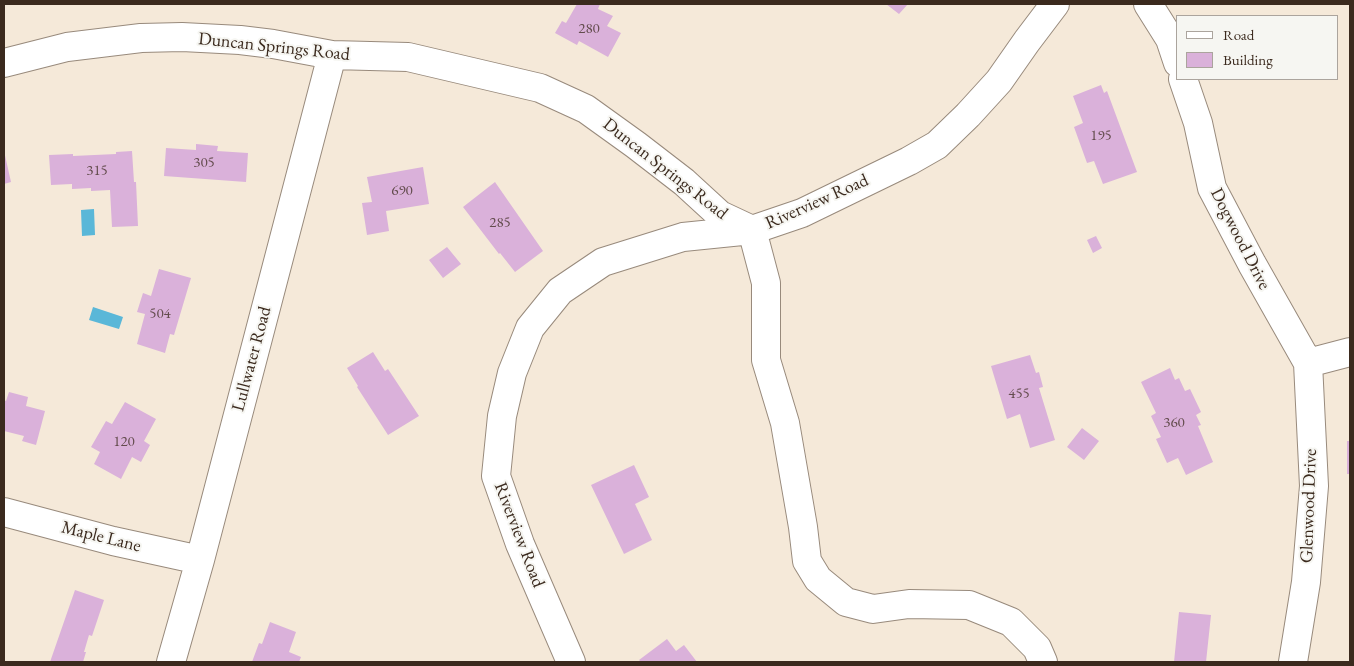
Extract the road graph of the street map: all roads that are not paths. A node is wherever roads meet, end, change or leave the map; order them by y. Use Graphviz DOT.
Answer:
graph roads {
  1 [pos="1056,4"];
  2 [pos="1148,4"];
  3 [pos="332,56"];
  4 [pos="1176,57"];
  5 [pos="4,63"];
  6 [pos="1183,80"];
  7 [pos="752,230"];
  8 [pos="1350,352"];
  9 [pos="1308,363"];
  10 [pos="4,512"];
  11 [pos="200,560"];
  12 [pos="171,662"];
  13 [pos="571,662"];
  14 [pos="1043,662"];
  15 [pos="1293,662"];
  1 -- 7 [label="street, Riverview Road"];
  2 -- 4 [label="street"];
  3 -- 5 [label="street, Duncan Springs Road"];
  3 -- 7 [label="street, Duncan Springs Road"];
  3 -- 11 [label="street, Lullwater Road"];
  6 -- 9 [label="street, Dogwood Drive"];
  7 -- 13 [label="street, Riverview Road"];
  7 -- 14 [label="street"];
  8 -- 9 [label="street"];
  9 -- 15 [label="street, Glenwood Drive"];
  10 -- 11 [label="street, Maple Lane"];
  11 -- 12 [label="street, Lullwater Road"];
}
